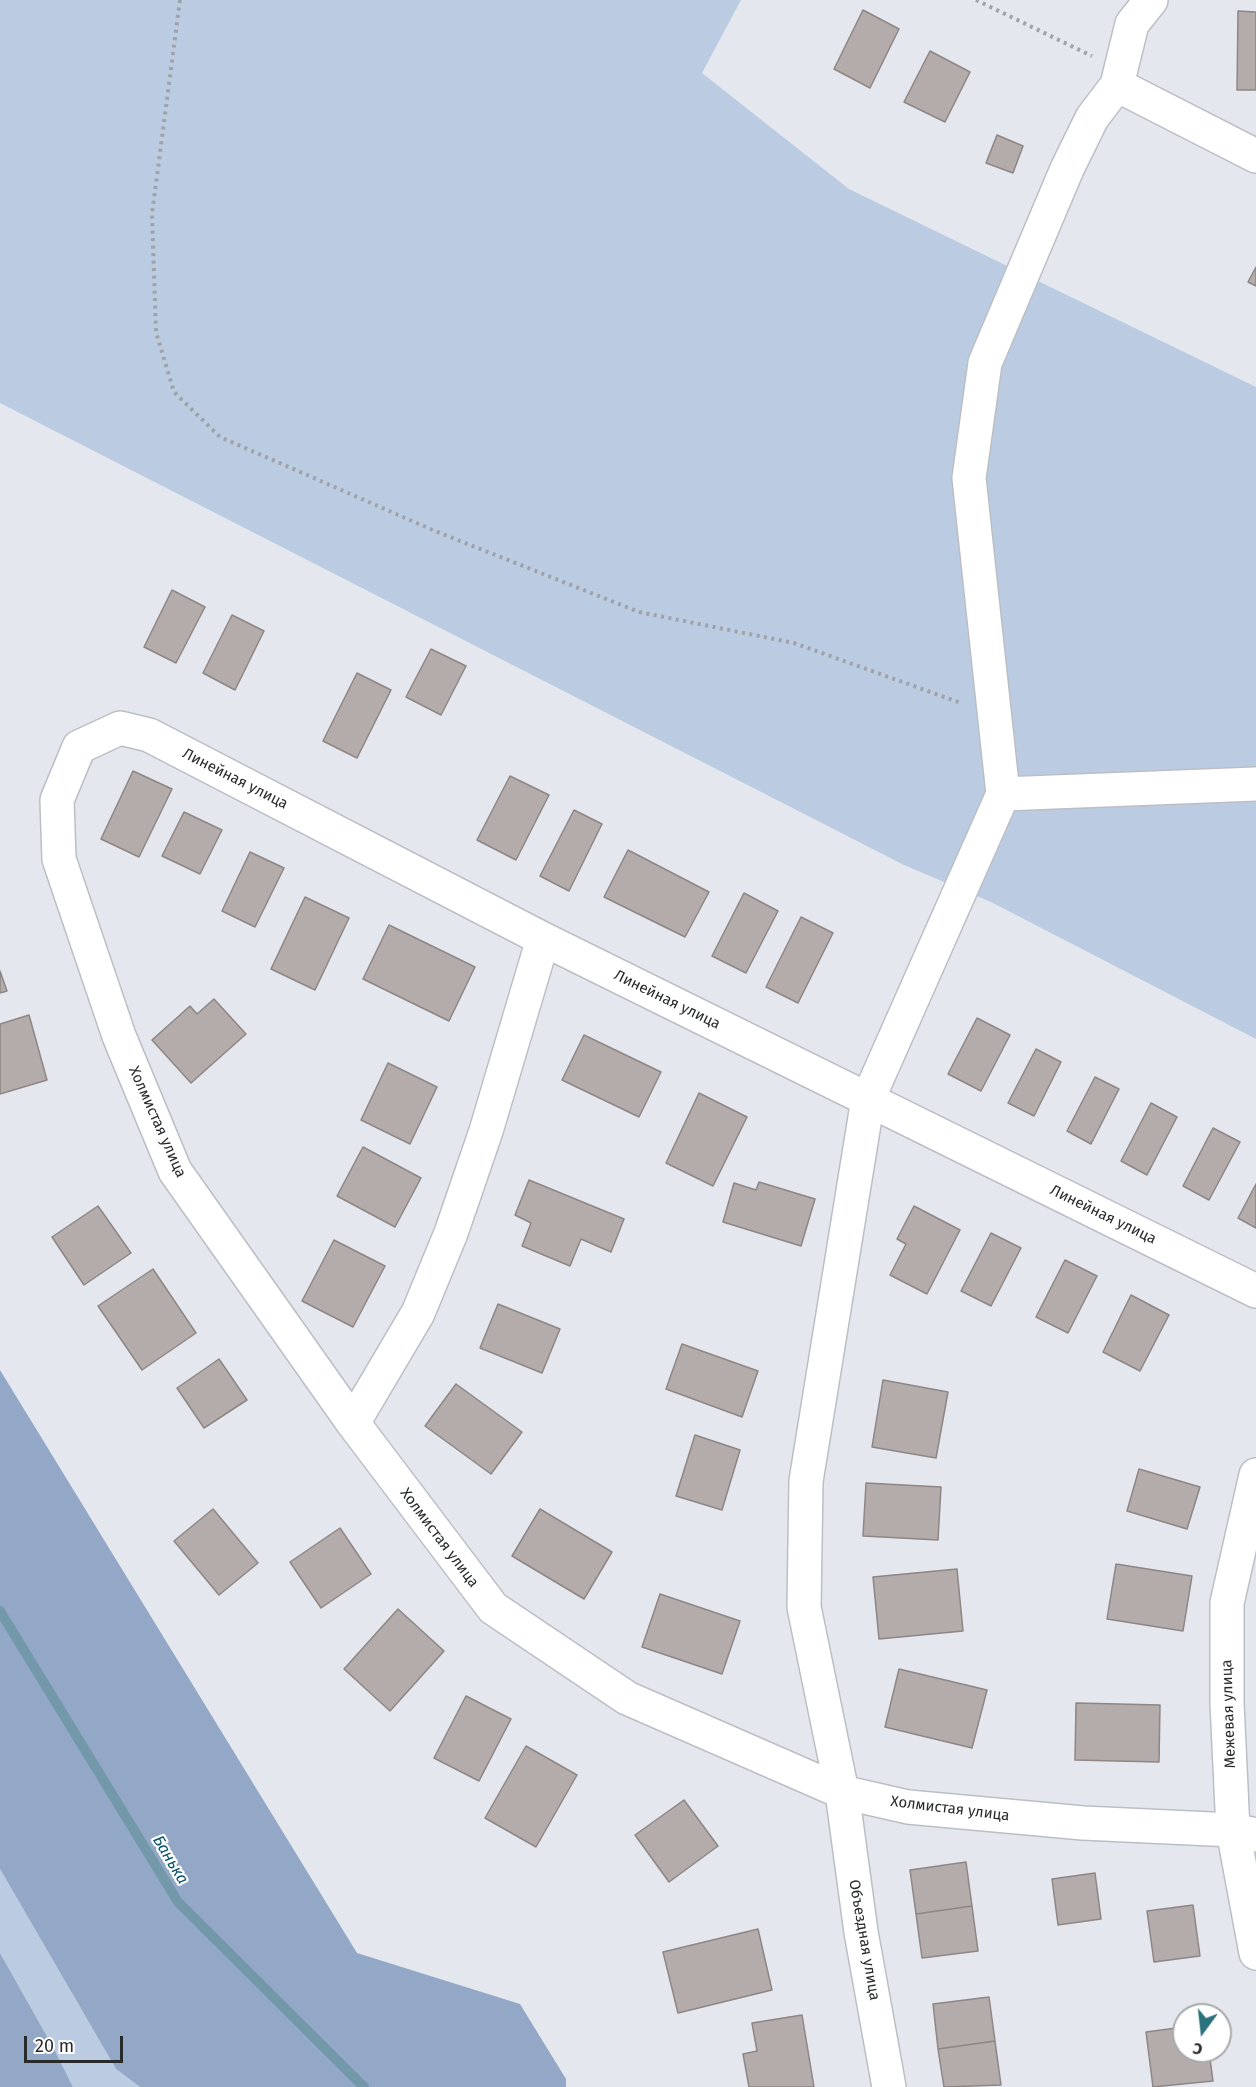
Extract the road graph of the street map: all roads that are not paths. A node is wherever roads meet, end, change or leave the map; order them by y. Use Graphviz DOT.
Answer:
graph roads {
  1 [pos="1136,8"];
  2 [pos="1117,85"];
  3 [pos="1256,156"];
  4 [pos="80,747"];
  5 [pos="1256,784"];
  6 [pos="1003,794"];
  7 [pos="543,939"];
  8 [pos="868,1099"];
  9 [pos="1256,1291"];
  10 [pos="353,1423"];
  11 [pos="1256,1475"];
  12 [pos="842,1792"];
  13 [pos="1245,1832"];
  14 [pos="1256,1953"];
  15 [pos="890,2087"];
  1 -- 2 [label="street"];
  2 -- 3 [label="street"];
  2 -- 6 [label="street"];
  4 -- 7 [label="street, Линейная улица"];
  4 -- 10 [label="street, Холмистая улица"];
  5 -- 6 [label="street"];
  6 -- 8 [label="street, Объездная улица"];
  7 -- 8 [label="street, Линейная улица"];
  7 -- 10 [label="street"];
  8 -- 9 [label="street, Линейная улица"];
  8 -- 12 [label="street, Объездная улица"];
  10 -- 12 [label="street, Холмистая улица"];
  11 -- 13 [label="street, Межевая улица"];
  12 -- 13 [label="street, Холмистая улица"];
  12 -- 15 [label="street, Объездная улица"];
  13 -- 14 [label="street, Межевая улица"];
}
